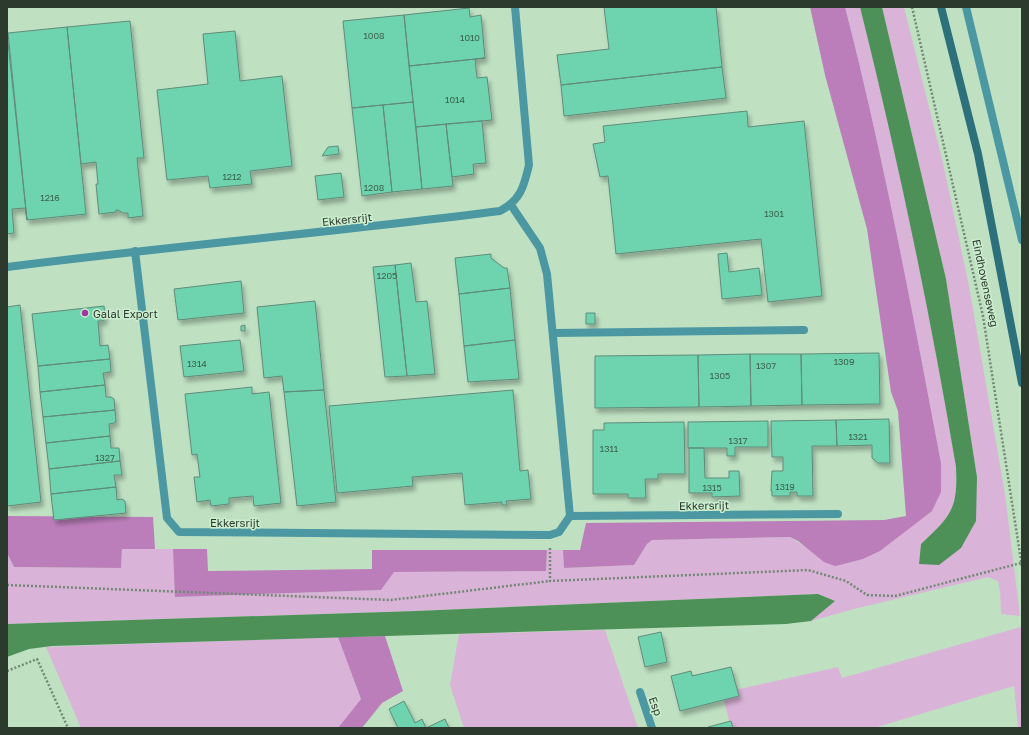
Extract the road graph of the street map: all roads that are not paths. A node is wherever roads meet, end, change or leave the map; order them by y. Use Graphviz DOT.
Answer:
graph roads {
  1 [pos="515,7"];
  2 [pos="941,7"];
  3 [pos="966,7"];
  4 [pos="511,205"];
  5 [pos="1022,240"];
  6 [pos="135,251"];
  7 [pos="7,267"];
  8 [pos="804,330"];
  9 [pos="553,333"];
  10 [pos="1022,383"];
  11 [pos="838,514"];
  12 [pos="570,516"];
  13 [pos="640,692"];
  14 [pos="652,728"];
  1 -- 4 [label="street"];
  2 -- 10 [label="main road, Eindhovenseweg"];
  3 -- 5 [label="street"];
  4 -- 6 [label="street, Ekkersrijt"];
  4 -- 9 [label="street"];
  6 -- 7 [label="street, Ekkersrijt"];
  6 -- 12 [label="street, Ekkersrijt"];
  8 -- 9 [label="street"];
  9 -- 12 [label="street"];
  11 -- 12 [label="street, Ekkersrijt"];
  13 -- 14 [label="street, Esp"];
}
